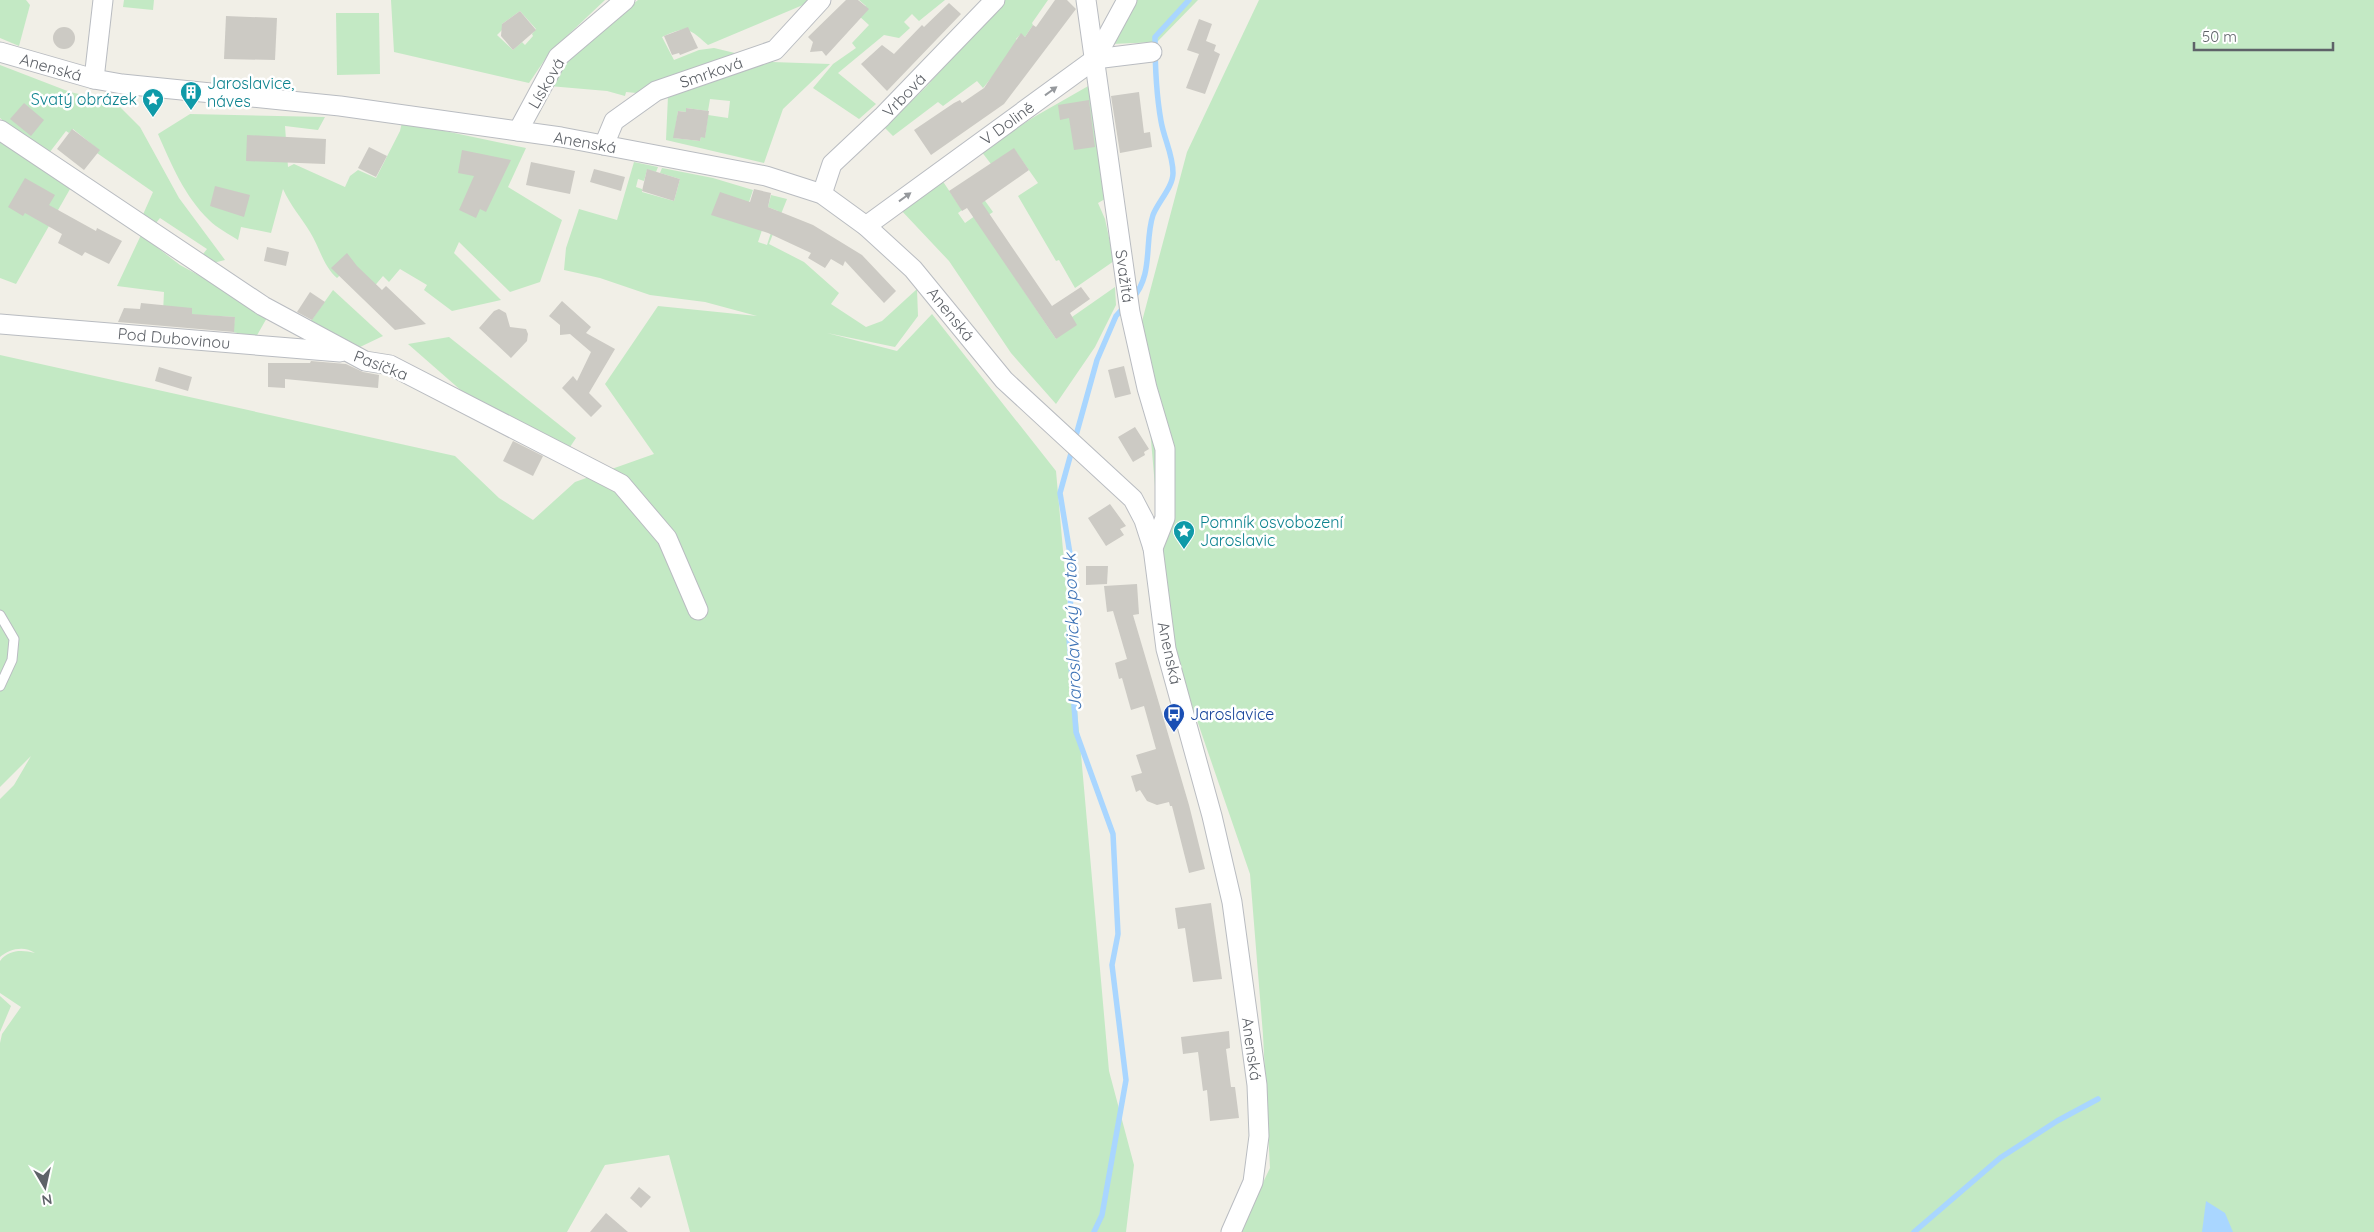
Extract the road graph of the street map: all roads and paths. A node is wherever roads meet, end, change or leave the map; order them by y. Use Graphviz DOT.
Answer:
graph roads {
  1 [pos="103,0"];
  2 [pos="625,0"];
  3 [pos="821,0"];
  4 [pos="995,0"];
  5 [pos="1086,0"];
  6 [pos="1126,0"];
  7 [pos="0,52"];
  8 [pos="1152,52"];
  9 [pos="1095,59"];
  10 [pos="94,79"];
  11 [pos="0,130"];
  12 [pos="518,131"];
  13 [pos="604,145"];
  14 [pos="822,194"];
  15 [pos="866,226"];
  16 [pos="0,324"];
  17 [pos="349,352"];
  18 [pos="1153,548"];
  19 [pos="698,610"];
  20 [pos="0,614"];
  21 [pos="0,686"];
  22 [pos="1231,1232"];
  1 -- 10 [label="street"];
  2 -- 12 [label="street, Lísková"];
  3 -- 13 [label="street, Smrková"];
  4 -- 14 [label="street, Vrbová"];
  5 -- 9 [label="street, Svažitá"];
  6 -- 9 [label="street, V Dolině"];
  7 -- 10 [label="street, Anenská"];
  8 -- 9 [label="street"];
  15 -- 9 [label="street, V Dolině, one-way"];
  9 -- 18 [label="street, Svažitá"];
  10 -- 12 [label="street, Anenská"];
  11 -- 17 [label="street, Pasíčka"];
  12 -- 13 [label="street, Anenská"];
  13 -- 14 [label="street, Anenská"];
  14 -- 15 [label="street, Anenská"];
  15 -- 18 [label="street, Anenská"];
  16 -- 17 [label="street, Pod Dubovinou"];
  17 -- 19 [label="street, Pasíčka"];
  18 -- 22 [label="street, Anenská"];
  20 -- 21 [label="lane"];
}
